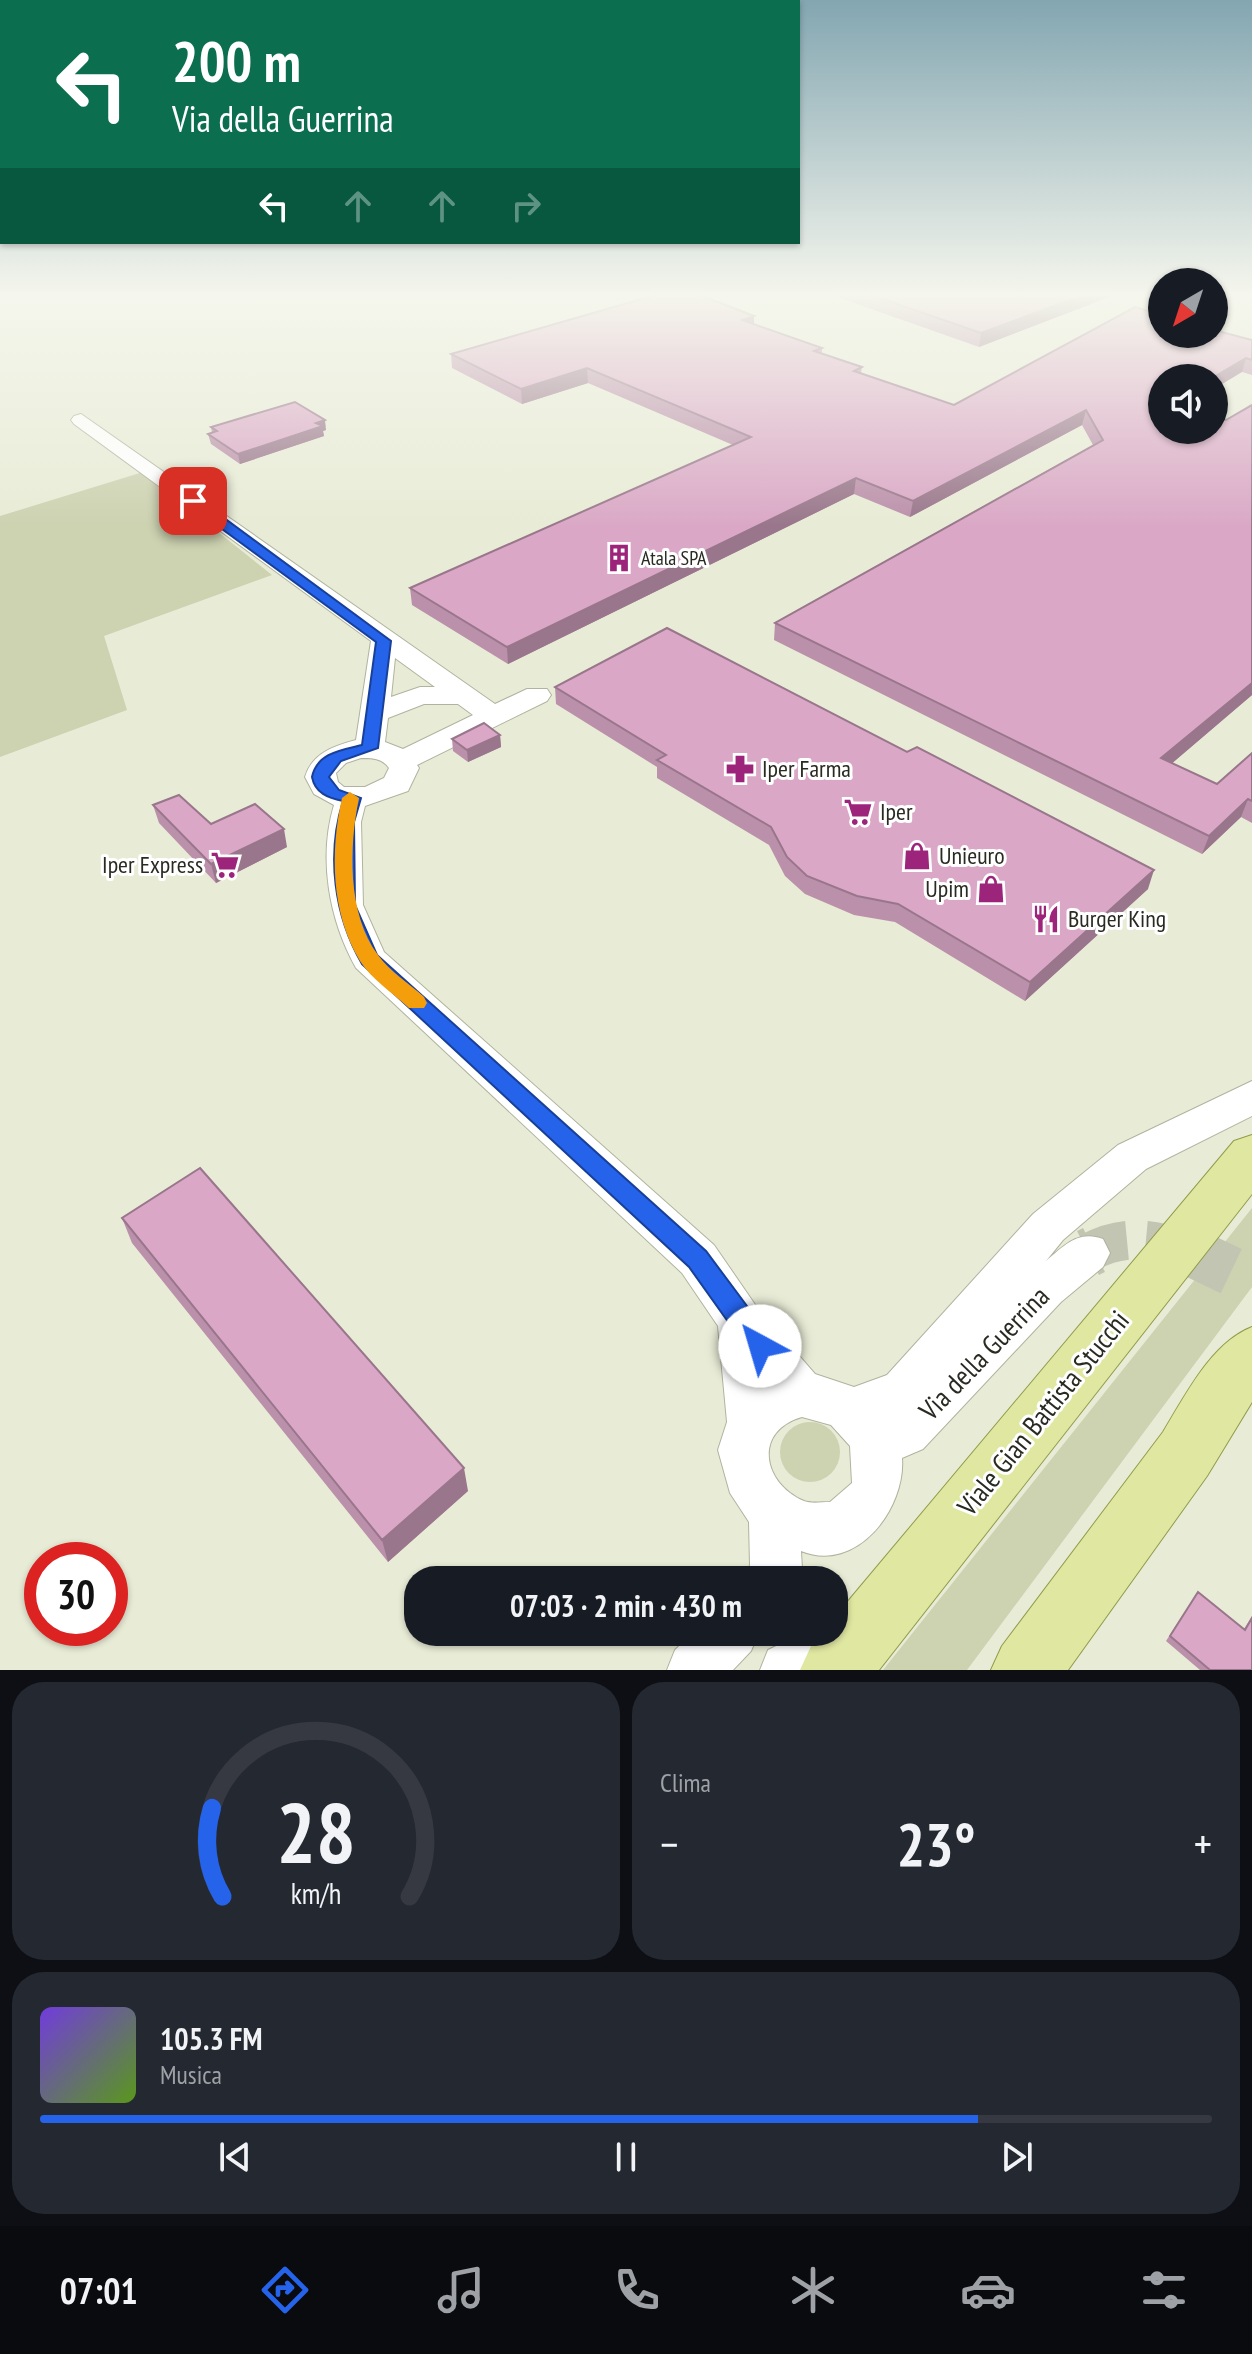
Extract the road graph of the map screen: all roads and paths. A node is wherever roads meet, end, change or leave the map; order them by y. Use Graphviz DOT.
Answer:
graph roads {
  1 [pos="81,420"];
  2 [pos="384,641"];
  3 [pos="537,695"];
  4 [pos="464,696"];
  5 [pos="375,713"];
  6 [pos="493,716"];
  7 [pos="370,748"];
  8 [pos="401,761"];
  9 [pos="352,798"];
  10 [pos="1252,1097"];
  11 [pos="1252,1156"];
  12 [pos="1088,1253"];
  13 [pos="740,1321"];
  14 [pos="1252,1354"];
  15 [pos="802,1394"];
  16 [pos="1229,1404"];
  17 [pos="751,1423"];
  18 [pos="863,1428"];
  19 [pos="774,1514"];
  20 [pos="776,1566"];
  21 [pos="718,1646"];
  22 [pos="852,1649"];
  23 [pos="695,1670"];
  24 [pos="788,1670"];
  25 [pos="1026,1670"];
  1 -- 2 [label="street"];
  2 -- 4 [label="street"];
  2 -- 5 [label="street"];
  3 -- 6 [label="street"];
  4 -- 5 [label="street"];
  4 -- 6 [label="street"];
  5 -- 7 [label="street"];
  6 -- 8 [label="street"];
  7 -- 8 [label="street"];
  7 -- 9 [label="street"];
  8 -- 9 [label="street"];
  9 -- 13 [label="street"];
  10 -- 18 [label="street"];
  11 -- 22 [label="main road, Viale Gian Battista Stucchi"];
  12 -- 18 [label="street, Via della Guerrina"];
  13 -- 15 [label="street"];
  13 -- 17 [label="street"];
  14 -- 16 [label="main road"];
  15 -- 17 [label="street"];
  15 -- 18 [label="street"];
  16 -- 25 [label="main road"];
  17 -- 19 [label="street"];
  18 -- 19 [label="street"];
  19 -- 20 [label="street"];
  21 -- 23 [label="street"];
  22 -- 24 [label="street"];
}
